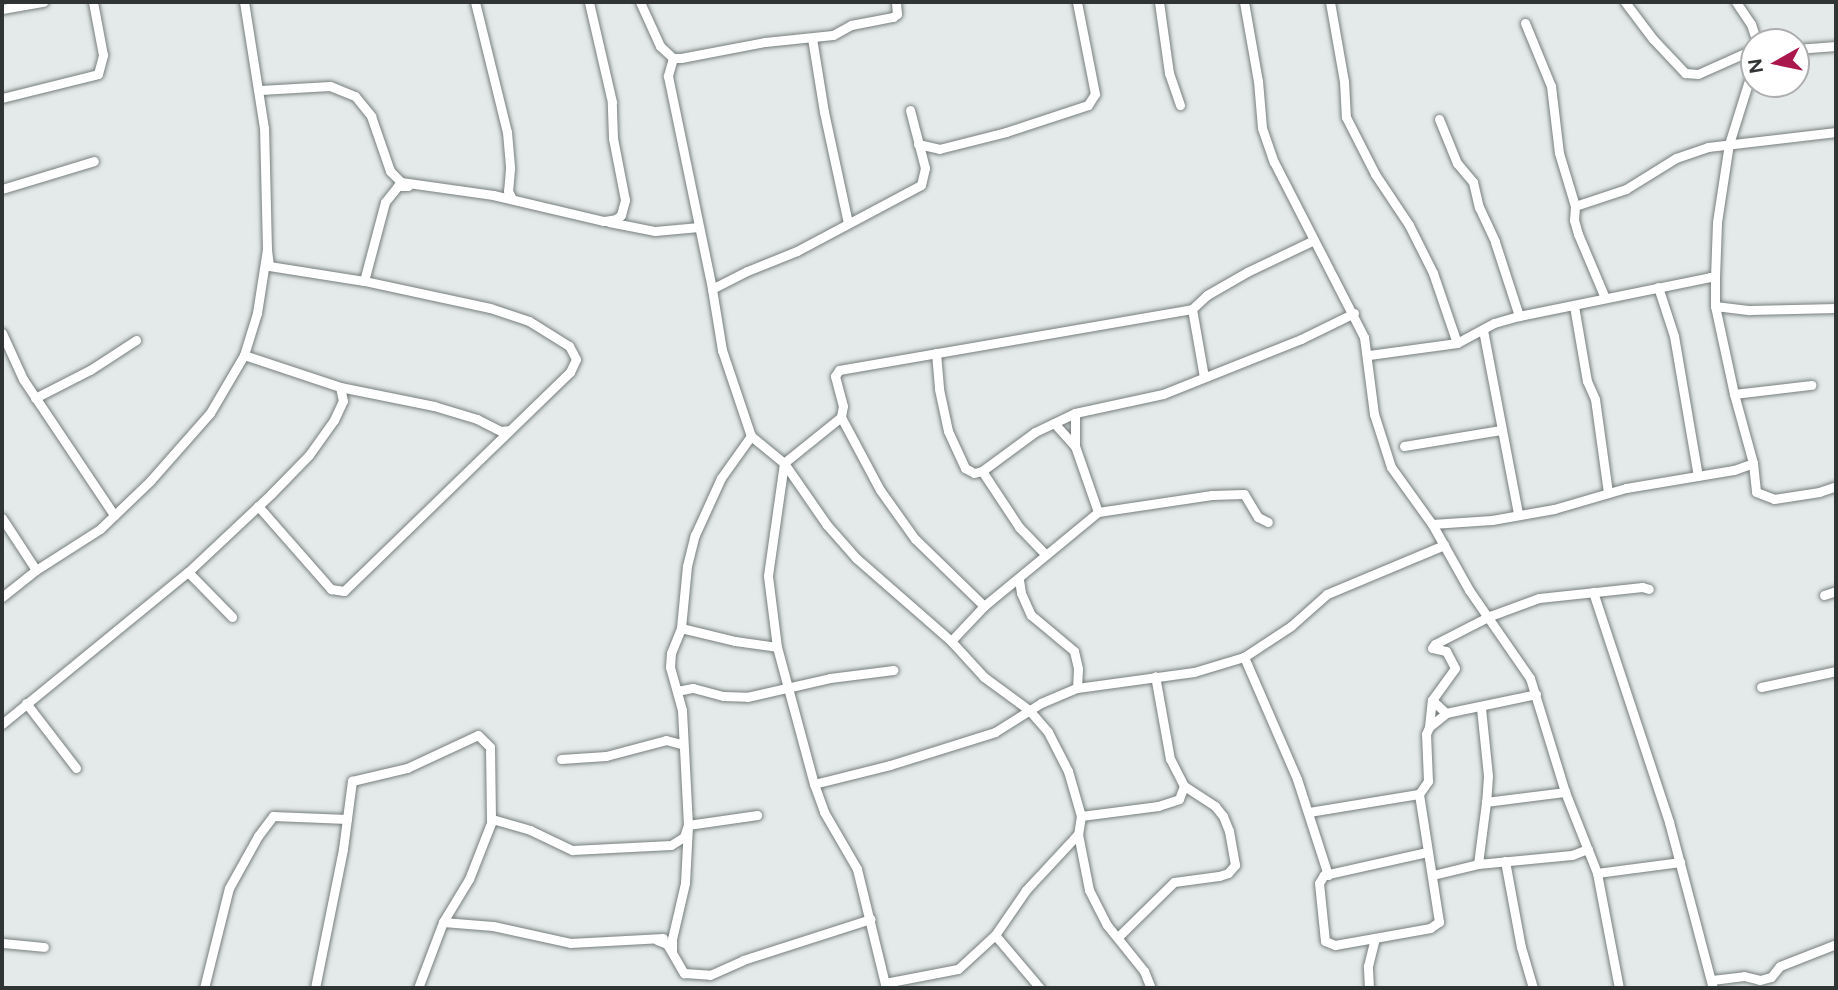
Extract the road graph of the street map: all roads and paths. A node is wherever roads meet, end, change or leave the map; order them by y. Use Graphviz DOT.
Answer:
graph roads {
  1 [pos="43,2"];
  2 [pos="93,2"];
  3 [pos="244,2"];
  4 [pos="475,2"];
  5 [pos="589,2"];
  6 [pos="640,2"];
  7 [pos="896,2"];
  8 [pos="1077,2"];
  9 [pos="1159,2"];
  10 [pos="1244,2"];
  11 [pos="1330,2"];
  12 [pos="1625,2"];
  13 [pos="1736,2"];
  14 [pos="2,9"];
  15 [pos="1525,23"];
  16 [pos="1752,28"];
  17 [pos="812,38"];
  18 [pos="1836,46"];
  19 [pos="1810,48"];
  20 [pos="1740,55"];
  21 [pos="673,58"];
  22 [pos="260,90"];
  23 [pos="2,98"];
  24 [pos="1744,98"];
  25 [pos="1180,105"];
  26 [pos="910,110"];
  27 [pos="1439,120"];
  28 [pos="1836,132"];
  29 [pos="918,144"];
  30 [pos="1730,144"];
  31 [pos="94,161"];
  32 [pos="416,186"];
  33 [pos="508,186"];
  34 [pos="2,189"];
  35 [pos="493,195"];
  36 [pos="512,199"];
  37 [pos="1575,206"];
  38 [pos="604,221"];
  39 [pos="848,223"];
  40 [pos="699,227"];
  41 [pos="1314,240"];
  42 [pos="267,249"];
  43 [pos="269,267"];
  44 [pos="262,276"];
  45 [pos="1715,278"];
  46 [pos="364,281"];
  47 [pos="1658,287"];
  48 [pos="712,289"];
  49 [pos="1605,298"];
  50 [pos="1574,306"];
  51 [pos="1715,306"];
  52 [pos="1836,308"];
  53 [pos="1192,309"];
  54 [pos="1354,313"];
  55 [pos="1519,316"];
  56 [pos="1483,330"];
  57 [pos="2,333"];
  58 [pos="136,340"];
  59 [pos="1457,343"];
  60 [pos="936,353"];
  61 [pos="244,355"];
  62 [pos="1368,355"];
  63 [pos="1203,377"];
  64 [pos="1811,385"];
  65 [pos="340,387"];
  66 [pos="1734,394"];
  67 [pos="35,398"];
  68 [pos="1075,413"];
  69 [pos="841,417"];
  70 [pos="1054,423"];
  71 [pos="510,430"];
  72 [pos="1501,430"];
  73 [pos="751,436"];
  74 [pos="1075,446"];
  75 [pos="1404,446"];
  76 [pos="784,463"];
  77 [pos="1753,463"];
  78 [pos="982,471"];
  79 [pos="1698,476"];
  80 [pos="1836,486"];
  81 [pos="1608,493"];
  82 [pos="258,506"];
  83 [pos="1098,512"];
  84 [pos="1518,514"];
  85 [pos="114,515"];
  86 [pos="2,519"];
  87 [pos="1268,522"];
  88 [pos="1432,524"];
  89 [pos="1444,545"];
  90 [pos="1045,554"];
  91 [pos="36,570"];
  92 [pos="188,572"];
  93 [pos="1019,580"];
  94 [pos="1649,590"];
  95 [pos="1836,591"];
  96 [pos="1593,592"];
  97 [pos="1824,595"];
  98 [pos="2,597"];
  99 [pos="985,606"];
  100 [pos="1490,616"];
  101 [pos="232,617"];
  102 [pos="681,628"];
  103 [pos="951,641"];
  104 [pos="777,647"];
  105 [pos="1244,657"];
  106 [pos="893,670"];
  107 [pos="1836,671"];
  108 [pos="1155,676"];
  109 [pos="1761,687"];
  110 [pos="787,688"];
  111 [pos="1076,688"];
  112 [pos="677,691"];
  113 [pos="1536,694"];
  114 [pos="1432,700"];
  115 [pos="26,703"];
  116 [pos="1481,708"];
  117 [pos="1029,710"];
  118 [pos="1446,713"];
  119 [pos="2,724"];
  120 [pos="1429,727"];
  121 [pos="681,744"];
  122 [pos="561,758"];
  123 [pos="76,768"];
  124 [pos="814,784"];
  125 [pos="1184,786"];
  126 [pos="1565,792"];
  127 [pos="1419,794"];
  128 [pos="1486,802"];
  129 [pos="1309,812"];
  130 [pos="757,815"];
  131 [pos="1081,816"];
  132 [pos="347,819"];
  133 [pos="492,819"];
  134 [pos="688,825"];
  135 [pos="1078,834"];
  136 [pos="1588,849"];
  137 [pos="1427,852"];
  138 [pos="1505,861"];
  139 [pos="1680,862"];
  140 [pos="1478,864"];
  141 [pos="1597,873"];
  142 [pos="1328,875"];
  143 [pos="1433,875"];
  144 [pos="871,919"];
  145 [pos="443,922"];
  146 [pos="674,931"];
  147 [pos="995,934"];
  148 [pos="1118,937"];
  149 [pos="1375,938"];
  150 [pos="657,940"];
  151 [pos="2,943"];
  152 [pos="1836,944"];
  153 [pos="44,947"];
  154 [pos="672,952"];
  155 [pos="1712,984"];
  156 [pos="885,986"];
  157 [pos="204,988"];
  158 [pos="315,988"];
  159 [pos="418,988"];
  160 [pos="1040,988"];
  161 [pos="1151,988"];
  162 [pos="1369,988"];
  163 [pos="1533,988"];
  164 [pos="1619,988"];
  1 -- 14 [label="street"];
  2 -- 23 [label="street"];
  3 -- 22 [label="street"];
  4 -- 33 [label="street"];
  5 -- 38 [label="street"];
  6 -- 21 [label="street"];
  7 -- 17 [label="street"];
  8 -- 29 [label="street"];
  9 -- 25 [label="street"];
  10 -- 41 [label="street"];
  11 -- 59 [label="street"];
  12 -- 20 [label="street"];
  13 -- 16 [label="street"];
  15 -- 37 [label="street"];
  17 -- 21 [label="street"];
  17 -- 39 [label="street"];
  18 -- 19 [label="street"];
  21 -- 40 [label="street"];
  22 -- 32 [label="street"];
  22 -- 42 [label="street"];
  24 -- 30 [label="street"];
  26 -- 29 [label="street"];
  27 -- 55 [label="street"];
  28 -- 30 [label="street"];
  29 -- 39 [label="street"];
  30 -- 37 [label="street"];
  30 -- 45 [label="street"];
  31 -- 34 [label="street"];
  32 -- 35 [label="street"];
  32 -- 46 [label="street"];
  33 -- 35 [label="street"];
  33 -- 36 [label="street"];
  35 -- 36 [label="street"];
  36 -- 38 [label="street"];
  37 -- 49 [label="street"];
  38 -- 40 [label="street"];
  39 -- 48 [label="street"];
  40 -- 48 [label="street"];
  41 -- 53 [label="street"];
  41 -- 54 [label="street"];
  42 -- 43 [label="street"];
  42 -- 44 [label="street"];
  43 -- 44 [label="street"];
  43 -- 46 [label="street"];
  44 -- 61 [label="street"];
  45 -- 47 [label="street"];
  45 -- 51 [label="street"];
  46 -- 71 [label="street"];
  47 -- 49 [label="street"];
  47 -- 79 [label="street"];
  48 -- 73 [label="street"];
  49 -- 50 [label="street"];
  50 -- 55 [label="street"];
  50 -- 81 [label="street"];
  51 -- 52 [label="street"];
  51 -- 66 [label="street"];
  53 -- 60 [label="street"];
  53 -- 63 [label="street"];
  54 -- 62 [label="street"];
  54 -- 63 [label="street"];
  55 -- 56 [label="street"];
  56 -- 59 [label="street"];
  56 -- 72 [label="street"];
  57 -- 67 [label="street"];
  58 -- 67 [label="street"];
  59 -- 62 [label="street"];
  60 -- 69 [label="street"];
  60 -- 78 [label="street"];
  61 -- 65 [label="street"];
  61 -- 85 [label="street"];
  62 -- 88 [label="street"];
  63 -- 68 [label="street"];
  64 -- 66 [label="street"];
  65 -- 71 [label="street"];
  65 -- 82 [label="street"];
  66 -- 77 [label="street"];
  67 -- 85 [label="street"];
  68 -- 70 [label="street"];
  68 -- 74 [label="street"];
  69 -- 76 [label="street"];
  69 -- 99 [label="street"];
  70 -- 74 [label="street"];
  70 -- 78 [label="street"];
  71 -- 82 [label="street"];
  72 -- 75 [label="street"];
  72 -- 84 [label="street"];
  73 -- 76 [label="street"];
  73 -- 102 [label="street"];
  74 -- 83 [label="street"];
  76 -- 103 [label="street"];
  76 -- 104 [label="street"];
  77 -- 79 [label="street"];
  77 -- 80 [label="street"];
  78 -- 90 [label="street"];
  79 -- 81 [label="street"];
  81 -- 84 [label="street"];
  82 -- 92 [label="street"];
  83 -- 87 [label="street"];
  83 -- 90 [label="street"];
  84 -- 88 [label="street"];
  85 -- 91 [label="street"];
  86 -- 91 [label="street"];
  88 -- 89 [label="street"];
  89 -- 100 [label="street"];
  89 -- 105 [label="street"];
  90 -- 93 [label="street"];
  91 -- 98 [label="street"];
  92 -- 101 [label="street"];
  92 -- 115 [label="street"];
  93 -- 99 [label="street"];
  93 -- 111 [label="street"];
  94 -- 96 [label="street"];
  95 -- 97 [label="street"];
  96 -- 100 [label="street"];
  96 -- 139 [label="street"];
  99 -- 103 [label="street"];
  100 -- 113 [label="street"];
  100 -- 114 [label="street"];
  102 -- 104 [label="street"];
  102 -- 112 [label="street"];
  103 -- 117 [label="street"];
  104 -- 110 [label="street"];
  105 -- 108 [label="street"];
  105 -- 129 [label="street"];
  106 -- 110 [label="street"];
  107 -- 109 [label="street"];
  108 -- 111 [label="street"];
  108 -- 125 [label="street"];
  110 -- 112 [label="street"];
  110 -- 124 [label="street"];
  111 -- 117 [label="street"];
  112 -- 121 [label="street"];
  113 -- 116 [label="street"];
  113 -- 126 [label="street"];
  114 -- 118 [label="street"];
  114 -- 120 [label="street"];
  115 -- 119 [label="street"];
  115 -- 123 [label="street"];
  116 -- 118 [label="street"];
  116 -- 128 [label="street"];
  117 -- 124 [label="street"];
  117 -- 131 [label="street"];
  118 -- 120 [label="street"];
  120 -- 127 [label="street"];
  121 -- 122 [label="street"];
  121 -- 134 [label="street"];
  124 -- 144 [label="street"];
  125 -- 131 [label="street"];
  125 -- 148 [label="street"];
  126 -- 128 [label="street"];
  126 -- 136 [label="street"];
  127 -- 129 [label="street"];
  127 -- 137 [label="street"];
  128 -- 140 [label="street"];
  129 -- 142 [label="street"];
  130 -- 134 [label="street"];
  131 -- 135 [label="street"];
  132 -- 133 [label="street"];
  132 -- 157 [label="street"];
  132 -- 158 [label="street"];
  133 -- 134 [label="street"];
  133 -- 145 [label="street"];
  134 -- 146 [label="street"];
  135 -- 147 [label="street"];
  135 -- 148 [label="street"];
  136 -- 138 [label="street"];
  136 -- 141 [label="street"];
  137 -- 142 [label="street"];
  137 -- 143 [label="street"];
  138 -- 140 [label="street"];
  138 -- 163 [label="street"];
  139 -- 141 [label="street"];
  139 -- 155 [label="street"];
  140 -- 143 [label="street"];
  141 -- 164 [label="street"];
  142 -- 149 [label="street"];
  143 -- 149 [label="street"];
  144 -- 154 [label="street"];
  144 -- 156 [label="street"];
  145 -- 150 [label="street"];
  145 -- 159 [label="street"];
  146 -- 150 [label="street"];
  146 -- 154 [label="street"];
  147 -- 156 [label="street"];
  147 -- 160 [label="street"];
  148 -- 161 [label="street"];
  149 -- 162 [label="street"];
  150 -- 154 [label="street"];
  151 -- 153 [label="street"];
  152 -- 155 [label="street"];
}
